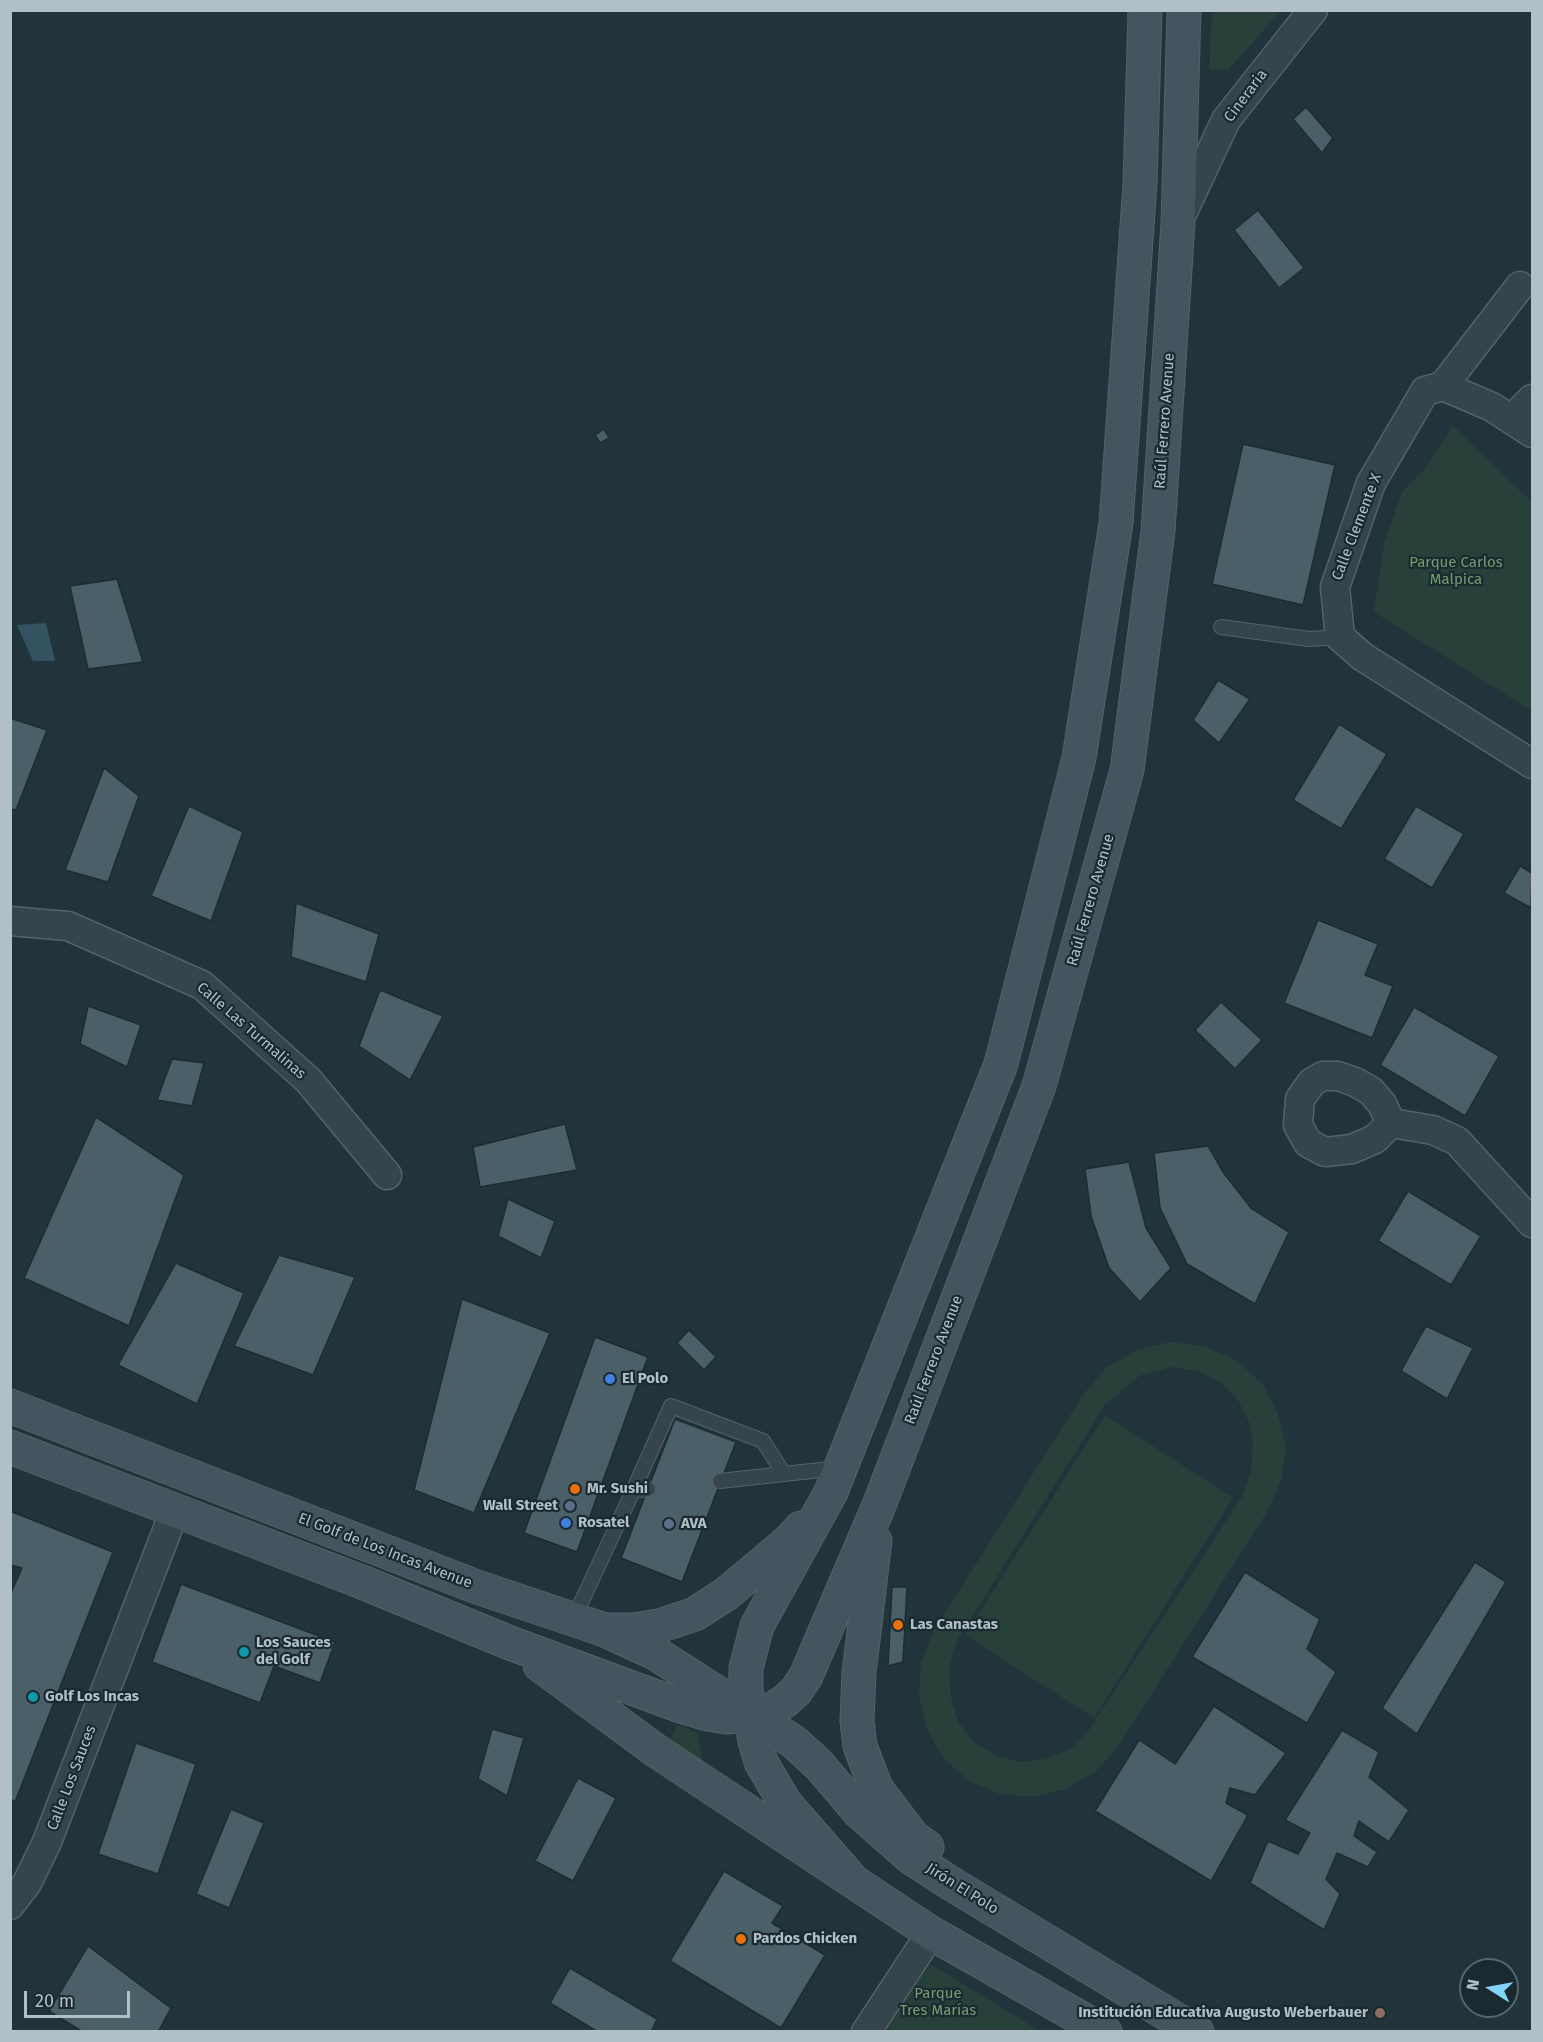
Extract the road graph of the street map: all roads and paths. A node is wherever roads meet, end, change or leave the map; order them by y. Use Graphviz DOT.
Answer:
graph roads {
  1 [pos="1145,10"];
  2 [pos="1184,10"];
  3 [pos="1313,10"];
  4 [pos="1178,223"];
  5 [pos="1520,286"];
  6 [pos="1443,386"];
  7 [pos="1533,399"];
  8 [pos="1522,426"];
  9 [pos="1221,627"];
  10 [pos="1340,638"];
  11 [pos="1533,764"];
  12 [pos="10,921"];
  13 [pos="1391,1124"];
  14 [pos="387,1175"];
  15 [pos="1533,1224"];
  16 [pos="10,1406"];
  17 [pos="10,1447"];
  18 [pos="784,1474"];
  19 [pos="835,1480"];
  20 [pos="720,1481"];
  21 [pos="648,1489"];
  22 [pos="633,1491"];
  23 [pos="880,1503"];
  24 [pos="175,1510"];
  25 [pos="573,1620"];
  26 [pos="605,1630"];
  27 [pos="510,1642"];
  28 [pos="751,1714"];
  29 [pos="853,1881"];
  30 [pos="10,1905"];
  31 [pos="931,1933"];
  32 [pos="1054,1946"];
  33 [pos="866,2031"];
  34 [pos="1105,2031"];
  35 [pos="1197,2031"];
  1 -- 19 [label="main road"];
  2 -- 4 [label="main road, Raúl Ferrero Avenue"];
  3 -- 4 [label="street, Cineraria"];
  4 -- 23 [label="main road, Raúl Ferrero Avenue"];
  5 -- 6 [label="street"];
  6 -- 8 [label="street"];
  6 -- 10 [label="street, Calle Clemente X"];
  7 -- 8 [label="street"];
  9 -- 10 [label="lane"];
  10 -- 11 [label="street"];
  12 -- 14 [label="street, Calle Las Turmalinas"];
  13 -- 15 [label="street"];
  16 -- 25 [label="main road, El Golf de Los Incas Avenue"];
  17 -- 24 [label="main road"];
  18 -- 19 [label="lane"];
  18 -- 20 [label="lane"];
  18 -- 22 [label="lane"];
  19 -- 26 [label="main road"];
  19 -- 28 [label="main road"];
  21 -- 22 [label="lane"];
  22 -- 25 [label="lane"];
  23 -- 28 [label="main road, Raúl Ferrero Avenue"];
  23 -- 32 [label="main road"];
  24 -- 27 [label="main road"];
  24 -- 30 [label="street, Calle Los Sauces"];
  25 -- 26 [label="main road, El Golf de Los Incas Avenue"];
  26 -- 28 [label="main road, El Golf de Los Incas Avenue"];
  27 -- 28 [label="main road, Raúl Ferrero Avenue"];
  27 -- 29 [label="main road"];
  28 -- 29 [label="main road"];
  28 -- 32 [label="main road, Jirón El Polo"];
  29 -- 31 [label="main road"];
  31 -- 33 [label="street"];
  31 -- 34 [label="main road"];
  32 -- 35 [label="main road, Jirón El Polo"];
}
